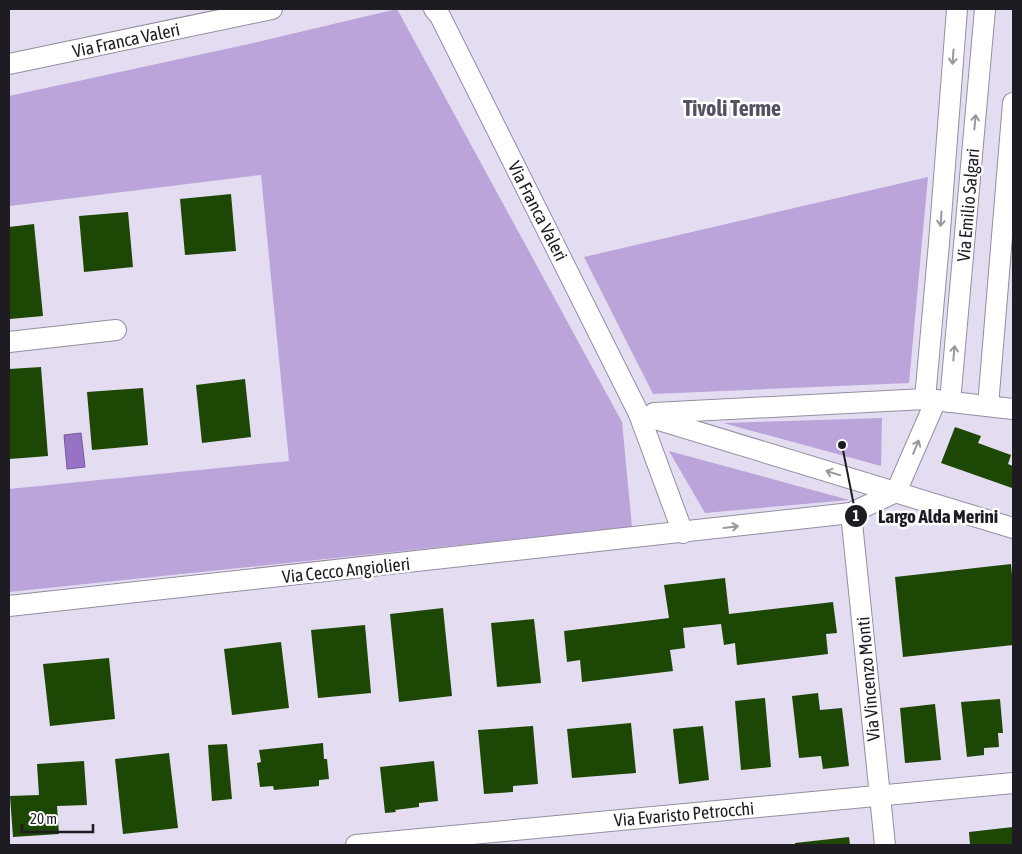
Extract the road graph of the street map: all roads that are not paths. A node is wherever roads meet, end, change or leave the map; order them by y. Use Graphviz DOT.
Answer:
graph roads {
  1 [pos="272,9"];
  2 [pos="957,9"];
  3 [pos="985,9"];
  4 [pos="437,11"];
  5 [pos="9,64"];
  6 [pos="1013,103"];
  7 [pos="1007,249"];
  8 [pos="116,330"];
  9 [pos="9,342"];
  10 [pos="937,400"];
  11 [pos="988,406"];
  12 [pos="1013,409"];
  13 [pos="640,414"];
  14 [pos="896,492"];
  15 [pos="852,513"];
  16 [pos="1013,528"];
  17 [pos="683,533"];
  18 [pos="9,606"];
  19 [pos="1013,783"];
  20 [pos="879,796"];
  21 [pos="462,840"];
  22 [pos="356,845"];
  23 [pos="885,845"];
  1 -- 5 [label="street, Via Franca Valeri"];
  2 -- 10 [label="street, Via Emilio Salgari, one-way"];
  10 -- 3 [label="street, Via Emilio Salgari, one-way"];
  4 -- 13 [label="street, Via Franca Valeri"];
  6 -- 7 [label="street"];
  7 -- 11 [label="street"];
  8 -- 9 [label="street"];
  10 -- 11 [label="street"];
  10 -- 13 [label="street"];
  14 -- 10 [label="street, one-way"];
  11 -- 12 [label="street"];
  14 -- 13 [label="street, one-way"];
  13 -- 17 [label="street, Via Franca Valeri"];
  14 -- 15 [label="street, Via Cecco Angiolieri"];
  14 -- 16 [label="street"];
  17 -- 15 [label="street, Via Cecco Angiolieri, one-way"];
  15 -- 20 [label="street, Via Vincenzo Monti"];
  17 -- 18 [label="street, Via Cecco Angiolieri"];
  19 -- 20 [label="street, Via Evaristo Petrocchi"];
  20 -- 21 [label="street, Via Evaristo Petrocchi"];
  20 -- 23 [label="street, Via Vincenzo Monti"];
  21 -- 22 [label="street, Via Evaristo Petrocchi"];
}
